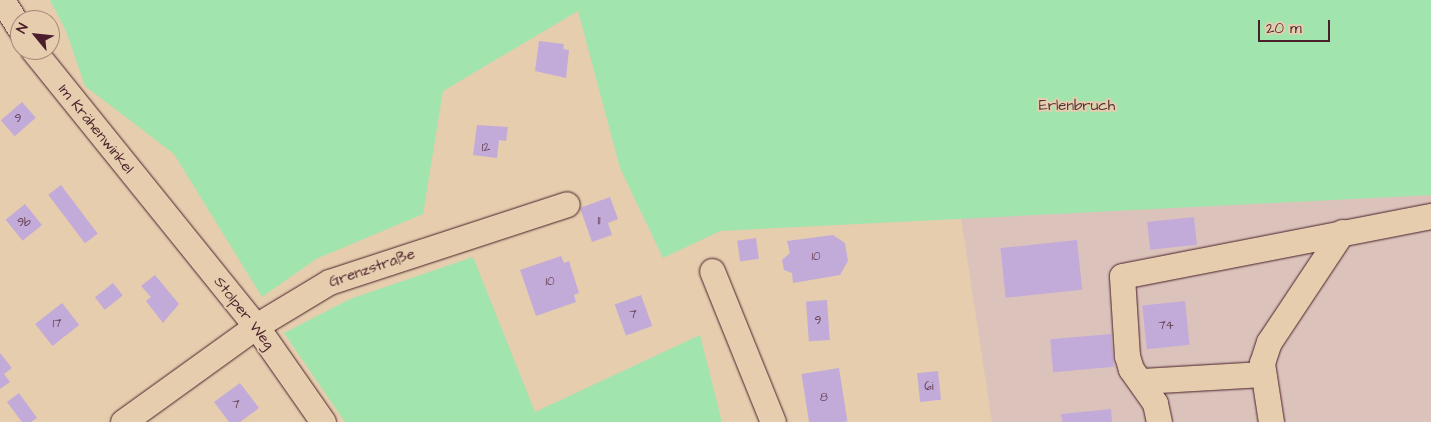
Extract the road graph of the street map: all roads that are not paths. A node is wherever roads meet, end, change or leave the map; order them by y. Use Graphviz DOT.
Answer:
graph roads {
  1 [pos="2,0"];
  2 [pos="10,13"];
  3 [pos="41,60"];
  4 [pos="567,204"];
  5 [pos="160,208"];
  6 [pos="1431,216"];
  7 [pos="1342,232"];
  8 [pos="712,272"];
  9 [pos="256,326"];
  10 [pos="1263,374"];
  11 [pos="1142,381"];
  12 [pos="122,422"];
  13 [pos="322,422"];
  14 [pos="773,422"];
  15 [pos="1159,422"];
  16 [pos="1271,422"];
  1 -- 2 [label="street"];
  3 -- 5 [label="street, Im Krähenwinkel"];
  4 -- 9 [label="street, Grenzstraße"];
  5 -- 9 [label="street, Stolper Weg"];
  6 -- 7 [label="street"];
  7 -- 10 [label="street"];
  7 -- 11 [label="street"];
  8 -- 14 [label="street"];
  9 -- 12 [label="street, Grenzstraße"];
  9 -- 13 [label="street, Stolper Weg"];
  10 -- 11 [label="street"];
  10 -- 16 [label="street"];
  11 -- 15 [label="street"];
}
